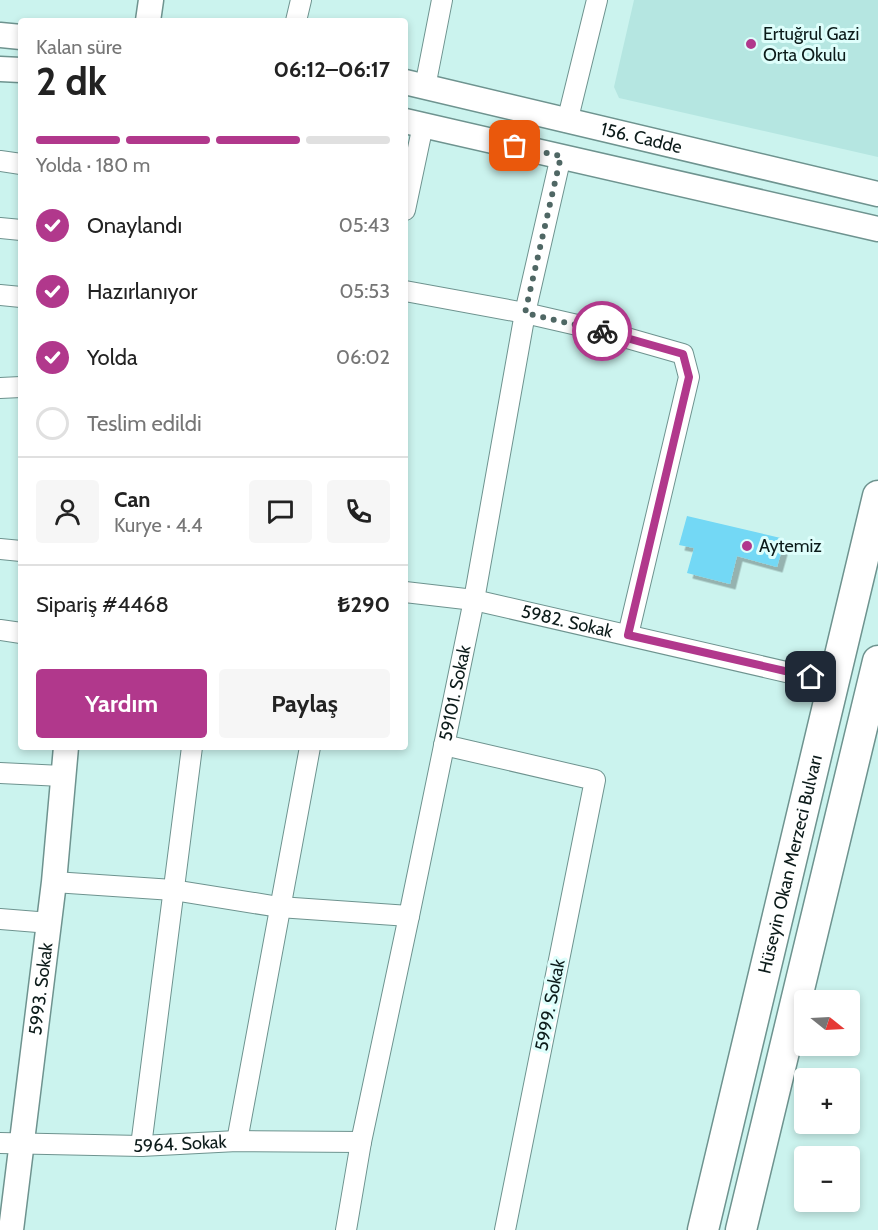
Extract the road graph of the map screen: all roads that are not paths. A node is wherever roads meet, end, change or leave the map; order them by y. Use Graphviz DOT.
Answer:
graph roads {
  1 [pos="151,0"];
  2 [pos="301,0"];
  3 [pos="442,0"];
  4 [pos="597,0"];
  5 [pos="148,18"];
  6 [pos="297,18"];
  7 [pos="0,35"];
  8 [pos="18,37"];
  9 [pos="0,69"];
  10 [pos="18,70"];
  11 [pos="415,85"];
  12 [pos="567,122"];
  13 [pos="414,123"];
  14 [pos="561,156"];
  15 [pos="0,161"];
  16 [pos="18,164"];
  17 [pos="408,181"];
  18 [pos="878,194"];
  19 [pos="0,228"];
  20 [pos="878,229"];
  21 [pos="18,230"];
  22 [pos="408,292"];
  23 [pos="0,295"];
  24 [pos="18,297"];
  25 [pos="525,313"];
  26 [pos="18,387"];
  27 [pos="0,388"];
  28 [pos="878,496"];
  29 [pos="0,549"];
  30 [pos="18,551"];
  31 [pos="408,592"];
  32 [pos="474,600"];
  33 [pos="0,630"];
  34 [pos="18,633"];
  35 [pos="628,635"];
  36 [pos="878,661"];
  37 [pos="834,683"];
  38 [pos="444,745"];
  39 [pos="66,750"];
  40 [pos="192,750"];
  41 [pos="309,750"];
  42 [pos="0,773"];
  43 [pos="62,776"];
  44 [pos="54,882"];
  45 [pos="173,890"];
  46 [pos="279,907"];
  47 [pos="409,916"];
  48 [pos="0,919"];
  49 [pos="50,923"];
  50 [pos="237,1141"];
  51 [pos="360,1142"];
  52 [pos="11,1143"];
  53 [pos="141,1146"];
  54 [pos="11,1230"];
  55 [pos="346,1230"];
  56 [pos="505,1230"];
  57 [pos="703,1230"];
  58 [pos="741,1230"];
  1 -- 5 [label="street"];
  2 -- 6 [label="street"];
  3 -- 11 [label="street"];
  4 -- 12 [label="street"];
  7 -- 8 [label="street"];
  9 -- 10 [label="street"];
  11 -- 12 [label="street, 156. Cadde"];
  12 -- 14 [label="street"];
  12 -- 18 [label="street, 156. Cadde"];
  13 -- 14 [label="street, 156. Cadde"];
  13 -- 17 [label="street"];
  14 -- 20 [label="street, 156. Cadde"];
  14 -- 25 [label="street, 59101. Sokak"];
  15 -- 16 [label="street"];
  19 -- 21 [label="street"];
  22 -- 25 [label="street"];
  23 -- 24 [label="street"];
  25 -- 32 [label="street, 59101. Sokak"];
  25 -- 35 [label="street"];
  26 -- 27 [label="street"];
  28 -- 37 [label="main road, Hüseyin Okan Merzeci Bulvarı"];
  29 -- 30 [label="street"];
  31 -- 32 [label="street, 5982. Sokak"];
  32 -- 35 [label="street, 5982. Sokak"];
  32 -- 38 [label="street, 59101. Sokak"];
  33 -- 34 [label="street"];
  35 -- 37 [label="street, 5982. Sokak"];
  36 -- 58 [label="main road, Hüseyin Okan Merzeci Bulvarı"];
  37 -- 57 [label="main road, Hüseyin Okan Merzeci Bulvarı"];
  38 -- 47 [label="street, 59101. Sokak"];
  38 -- 56 [label="street, 5999. Sokak"];
  39 -- 43 [label="street, 5993. Sokak"];
  40 -- 45 [label="street"];
  41 -- 46 [label="street"];
  42 -- 43 [label="street"];
  43 -- 44 [label="street, 5993. Sokak"];
  44 -- 45 [label="street"];
  44 -- 49 [label="street, 5993. Sokak"];
  45 -- 46 [label="street"];
  45 -- 53 [label="street"];
  46 -- 47 [label="street"];
  46 -- 50 [label="street"];
  47 -- 51 [label="street, 59101. Sokak"];
  48 -- 49 [label="street"];
  49 -- 52 [label="street, 5993. Sokak"];
  50 -- 51 [label="street, 5964. Sokak"];
  50 -- 53 [label="street, 5964. Sokak"];
  51 -- 55 [label="street, 59101. Sokak"];
  52 -- 53 [label="street, 5964. Sokak"];
  52 -- 54 [label="street, 5993. Sokak"];
}
